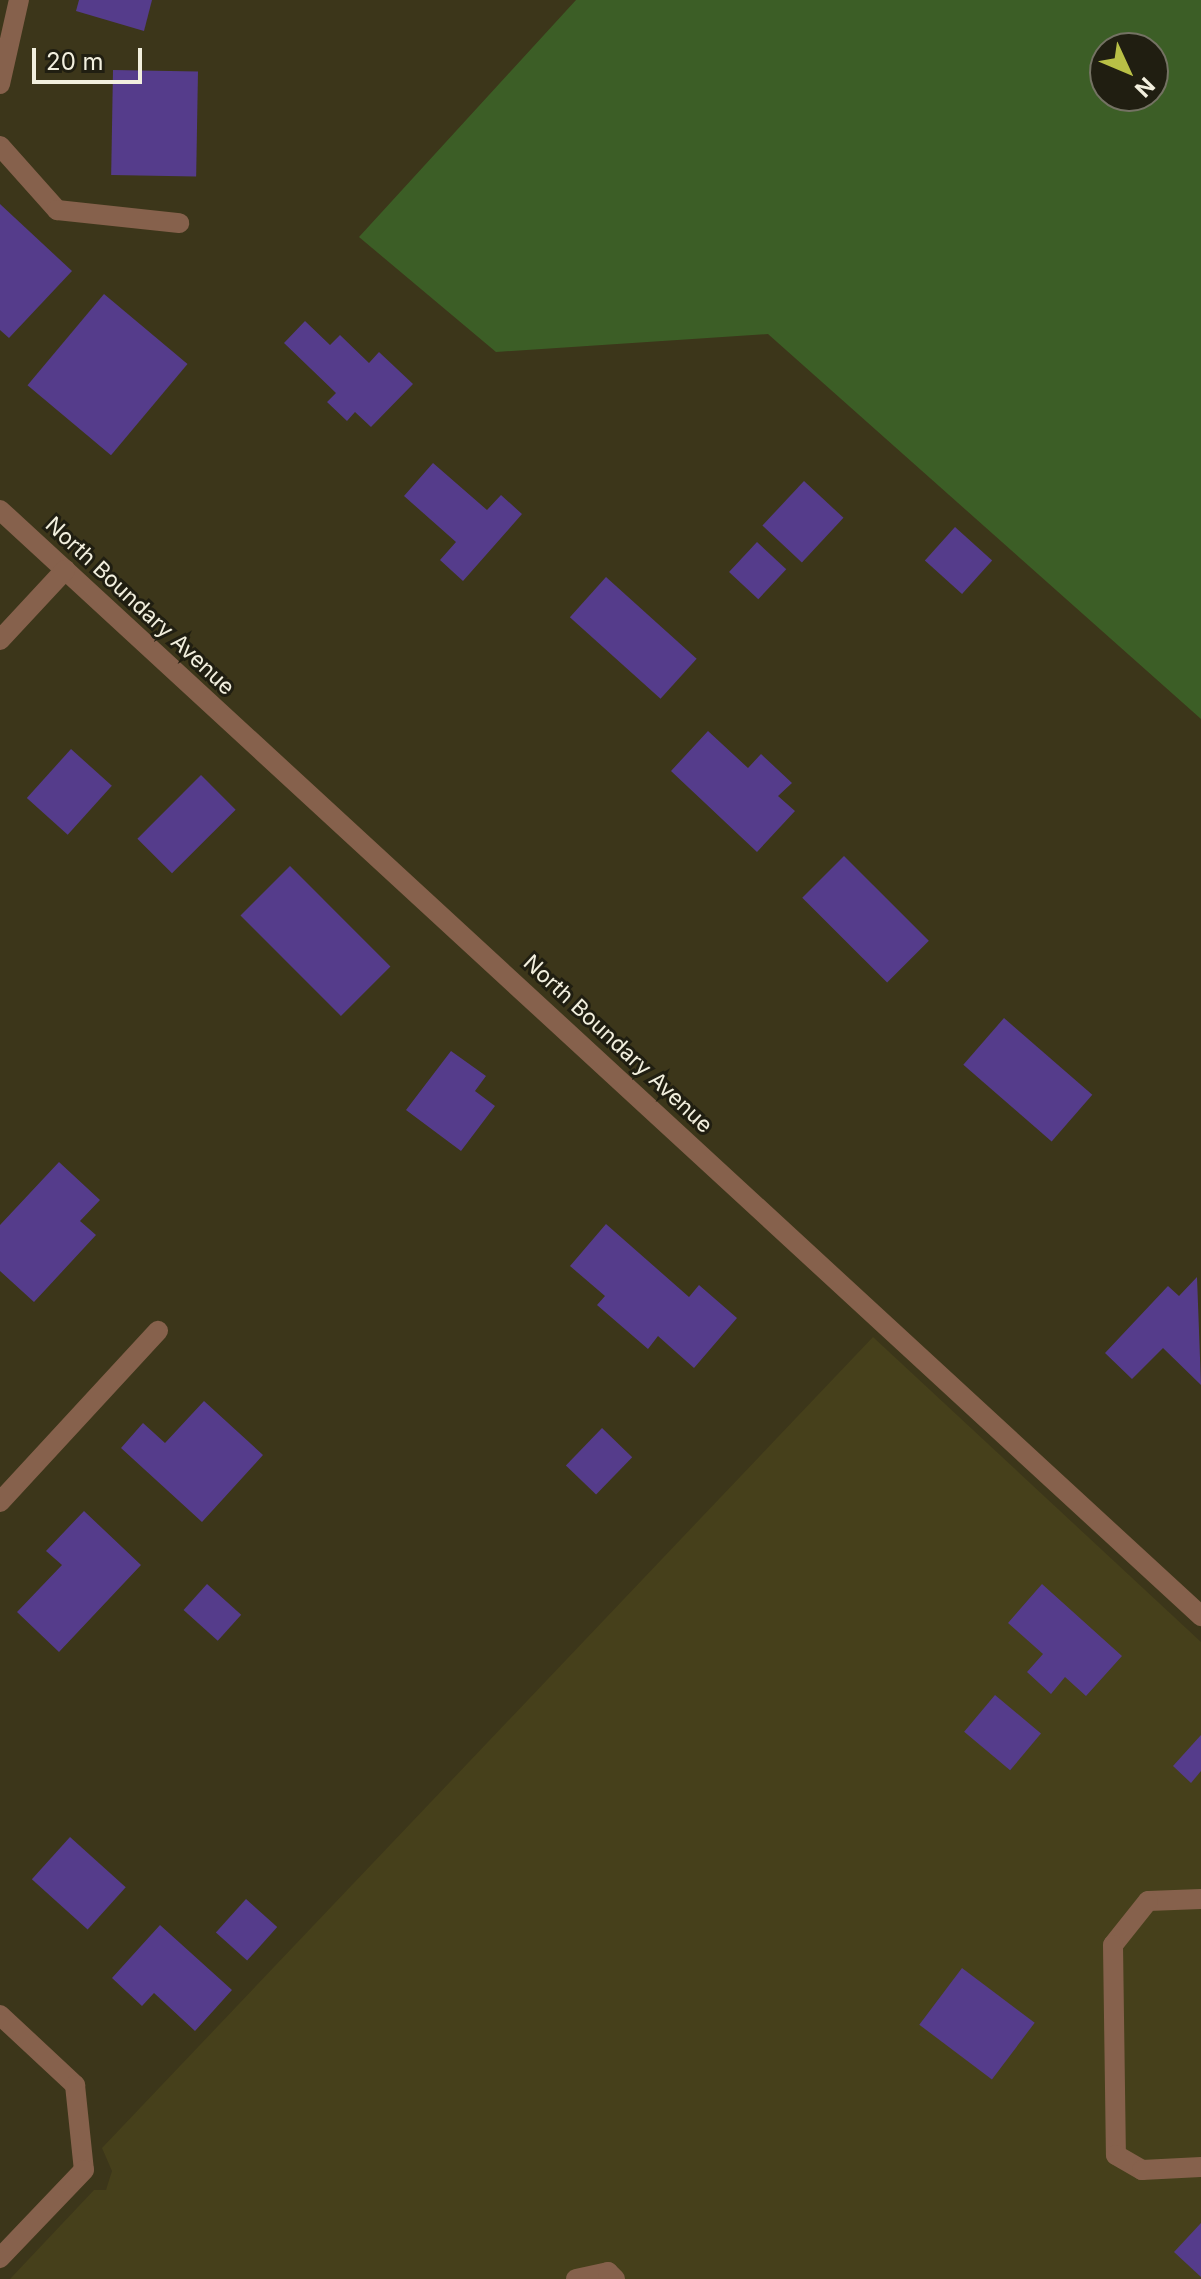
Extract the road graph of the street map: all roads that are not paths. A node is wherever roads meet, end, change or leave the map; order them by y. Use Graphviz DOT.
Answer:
graph roads {
  1 [pos="19,0"];
  2 [pos="0,84"];
  3 [pos="0,146"];
  4 [pos="179,223"];
  5 [pos="0,510"];
  6 [pos="65,570"];
  7 [pos="0,640"];
  8 [pos="158,1331"];
  9 [pos="0,1502"];
  10 [pos="1201,1616"];
  11 [pos="1201,1899"];
  12 [pos="0,2015"];
  13 [pos="1201,2167"];
  14 [pos="0,2258"];
  15 [pos="576,2279"];
  16 [pos="615,2279"];
  1 -- 2 [label="street"];
  3 -- 4 [label="street"];
  5 -- 6 [label="street, North Boundary Avenue"];
  6 -- 7 [label="street"];
  6 -- 10 [label="street, North Boundary Avenue"];
  8 -- 9 [label="street"];
  11 -- 13 [label="street"];
  12 -- 14 [label="street"];
  15 -- 16 [label="street"];
}
